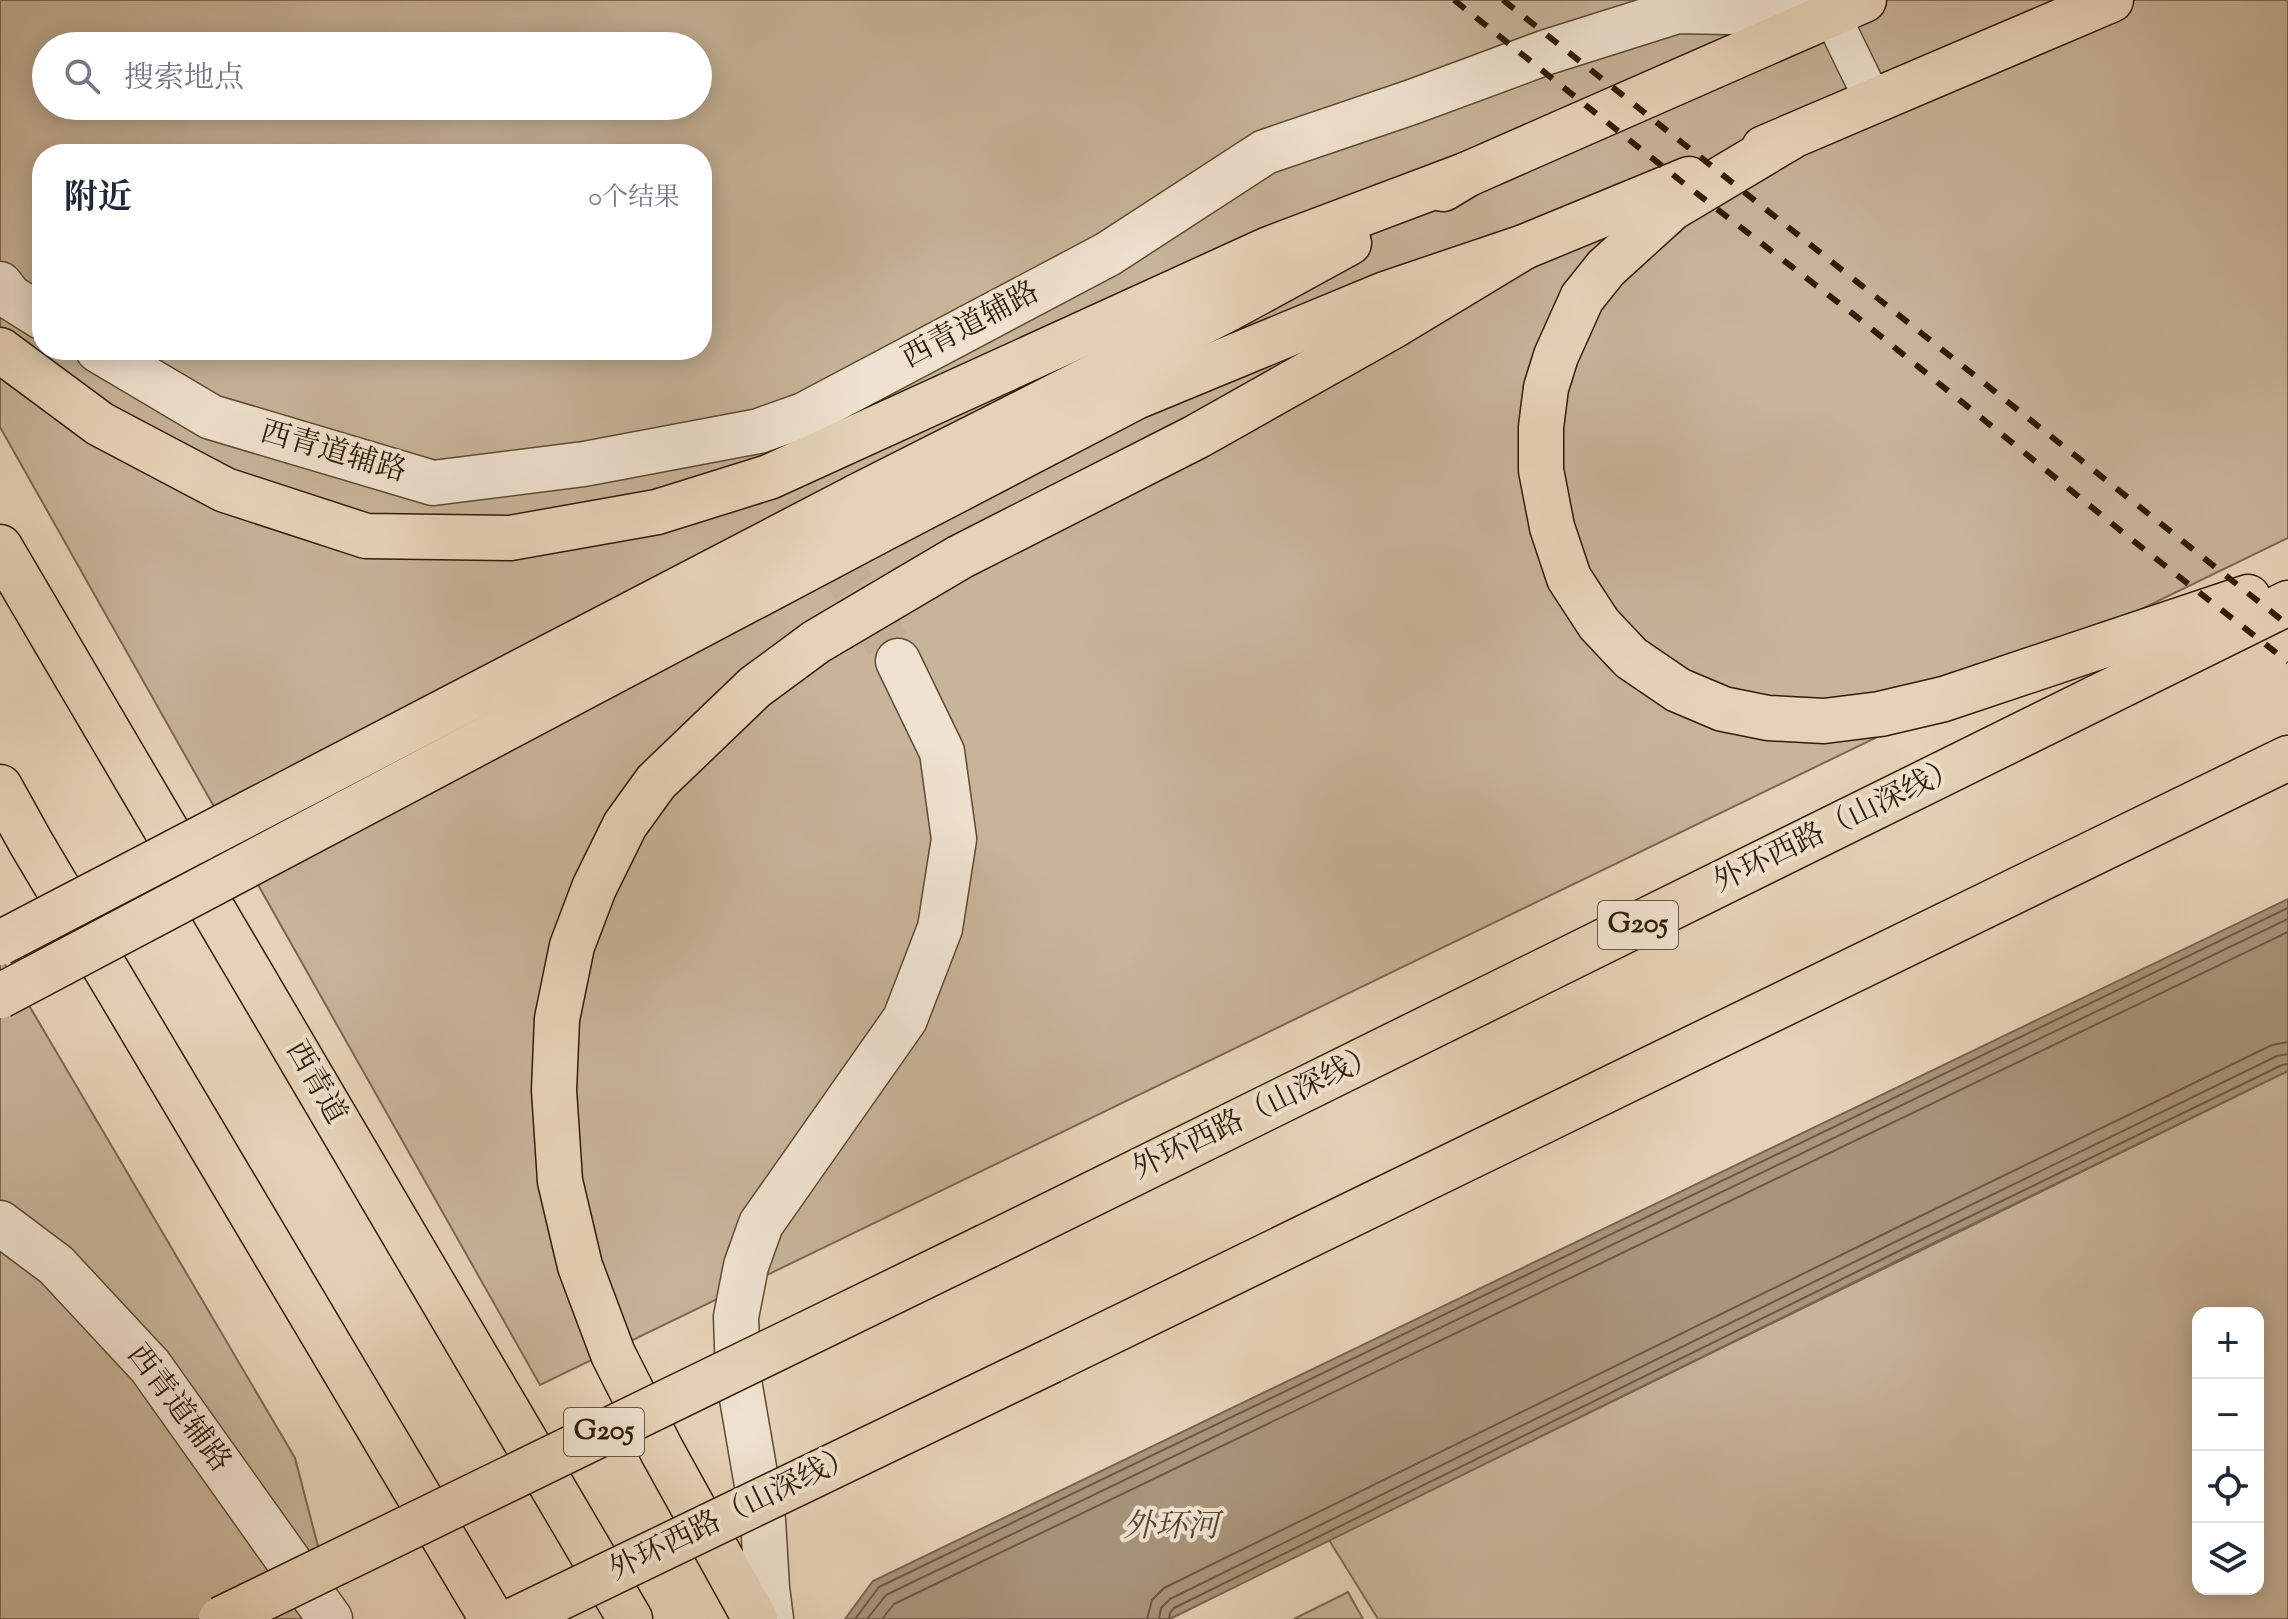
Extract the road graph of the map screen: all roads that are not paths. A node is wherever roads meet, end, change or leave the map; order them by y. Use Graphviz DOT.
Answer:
graph roads {
  1 [pos="2111,0"];
  2 [pos="1843,3"];
  3 [pos="1874,102"];
  4 [pos="1791,137"];
  5 [pos="1468,174"];
  6 [pos="1524,247"];
  7 [pos="0,284"];
  8 [pos="32,311"];
  9 [pos="0,350"];
  10 [pos="115,360"];
  11 [pos="866,515"];
  12 [pos="0,547"];
  13 [pos="2288,583"];
  14 [pos="2288,603"];
  15 [pos="898,661"];
  16 [pos="2288,758"];
  17 [pos="2288,772"];
  18 [pos="0,787"];
  19 [pos="0,798"];
  20 [pos="2182,811"];
  21 [pos="31,843"];
  22 [pos="0,943"];
  23 [pos="0,996"];
  24 [pos="0,1223"];
  25 [pos="221,1619"];
  26 [pos="330,1619"];
  27 [pos="492,1619"];
  28 [pos="516,1619"];
  29 [pos="630,1619"];
  30 [pos="755,1619"];
  31 [pos="771,1619"];
  1 -- 3 [label="highway"];
  2 -- 3 [label="street"];
  2 -- 5 [label="highway"];
  2 -- 10 [label="street, 西青道辅路"];
  3 -- 4 [label="highway"];
  4 -- 6 [label="highway"];
  4 -- 13 [label="highway"];
  5 -- 9 [label="highway"];
  5 -- 11 [label="highway"];
  6 -- 11 [label="highway"];
  6 -- 30 [label="highway"];
  7 -- 8 [label="street"];
  11 -- 22 [label="highway, bridge"];
  11 -- 23 [label="highway, bridge"];
  12 -- 29 [label="highway, 西青道"];
  14 -- 25 [label="highway, 外环西路（山深线） / G205, bridge"];
  15 -- 31 [label="street"];
  16 -- 20 [label="highway, 外环西路（山深线）"];
  17 -- 20 [label="highway"];
  18 -- 21 [label="highway"];
  19 -- 21 [label="highway"];
  20 -- 28 [label="highway, 外环西路（山深线）, bridge"];
  21 -- 27 [label="highway"];
  24 -- 26 [label="street, 西青道辅路"];
}
